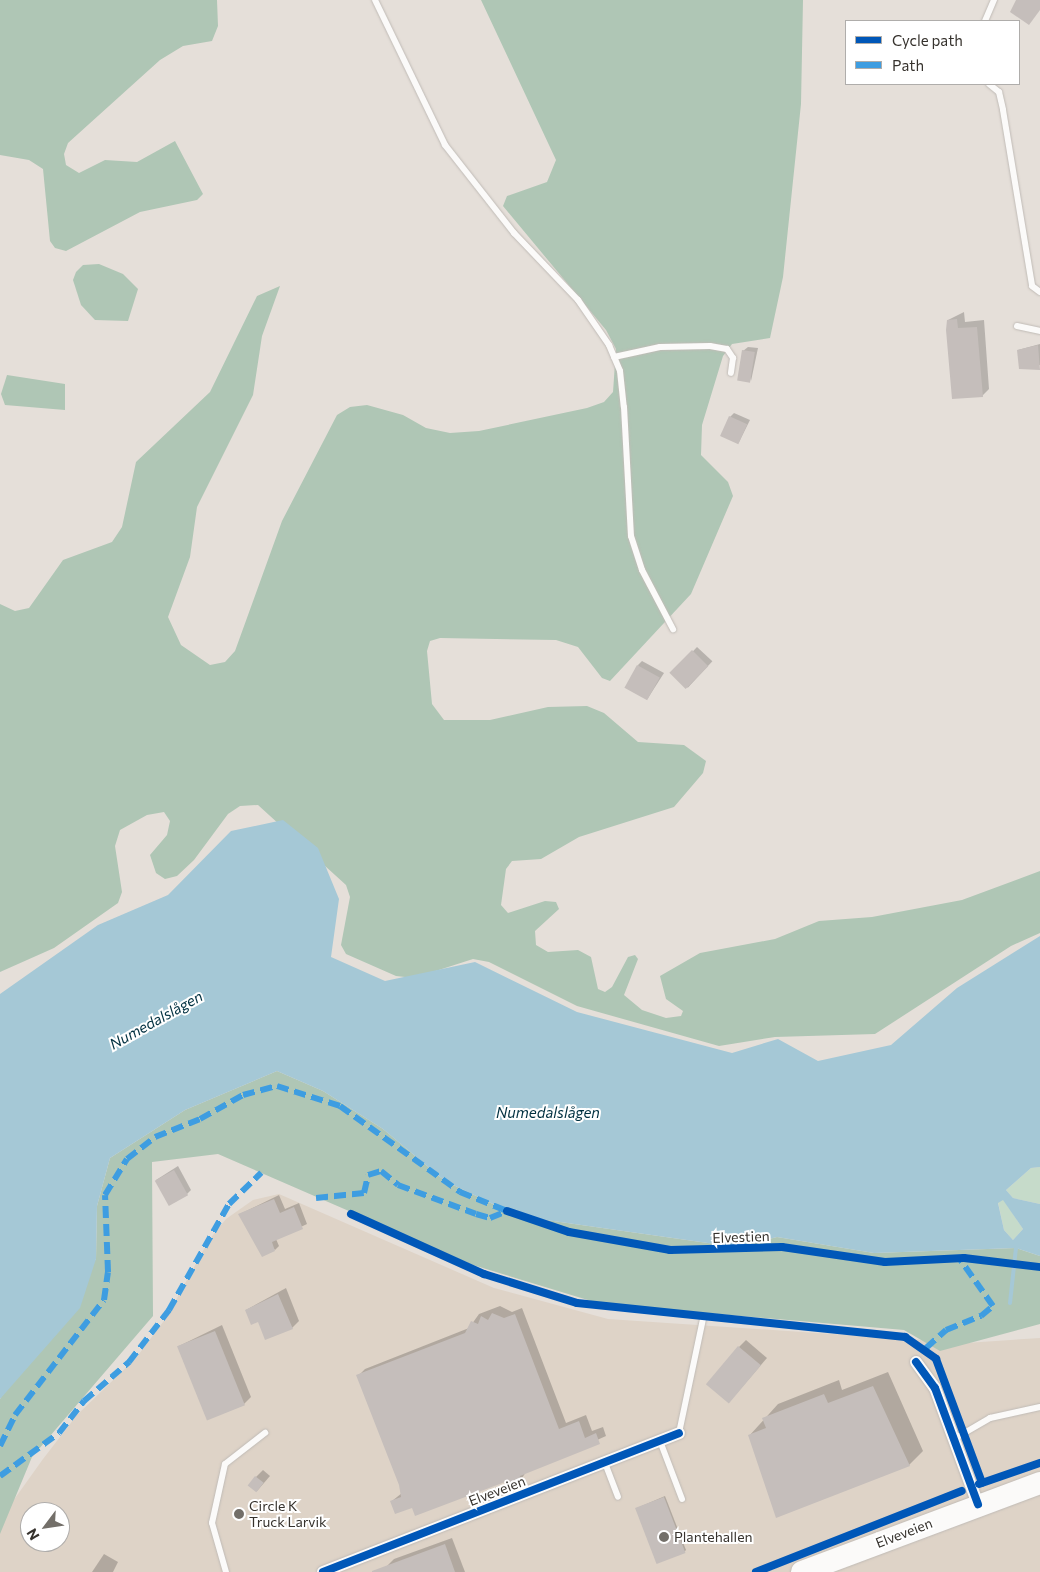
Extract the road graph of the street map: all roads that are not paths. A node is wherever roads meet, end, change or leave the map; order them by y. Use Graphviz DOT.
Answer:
graph roads {
  1 [pos="375,0"];
  2 [pos="994,0"];
  3 [pos="985,20"];
  4 [pos="990,85"];
  5 [pos="1040,292"];
  6 [pos="1017,326"];
  7 [pos="1040,331"];
  8 [pos="614,357"];
  9 [pos="731,373"];
  10 [pos="673,629"];
  11 [pos="703,1319"];
  12 [pos="916,1362"];
  13 [pos="1040,1407"];
  14 [pos="264,1432"];
  15 [pos="679,1432"];
  16 [pos="954,1440"];
  17 [pos="660,1441"];
  18 [pos="605,1463"];
  19 [pos="1040,1483"];
  20 [pos="618,1497"];
  21 [pos="682,1499"];
  22 [pos="978,1504"];
  23 [pos="226,1572"];
  24 [pos="323,1572"];
  25 [pos="802,1572"];
  1 -- 8 [label="lane"];
  2 -- 3 [label="lane"];
  4 -- 5 [label="lane"];
  6 -- 7 [label="lane"];
  8 -- 9 [label="lane"];
  8 -- 10 [label="lane"];
  11 -- 15 [label="lane"];
  12 -- 16 [label="street"];
  13 -- 16 [label="lane"];
  14 -- 23 [label="lane"];
  15 -- 17 [label="street, Elveveien"];
  16 -- 22 [label="street"];
  17 -- 18 [label="street, Elveveien"];
  17 -- 21 [label="lane"];
  18 -- 20 [label="lane"];
  18 -- 24 [label="street, Elveveien"];
  19 -- 22 [label="highway, Elveveien"];
  22 -- 25 [label="highway, Elveveien"];
}
